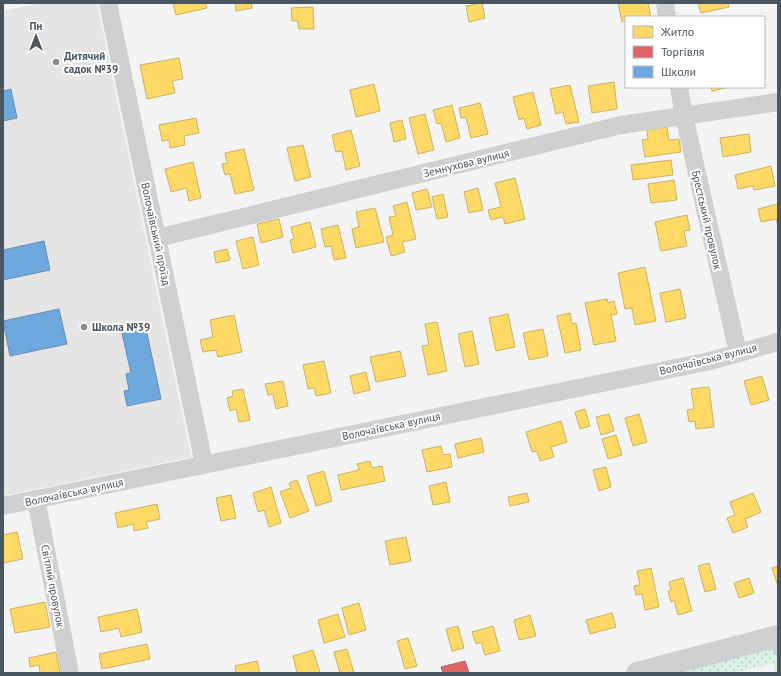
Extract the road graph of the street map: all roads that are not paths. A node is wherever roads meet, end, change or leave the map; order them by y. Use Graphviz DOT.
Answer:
graph roads {
  1 [pos="108,3"];
  2 [pos="665,3"];
  3 [pos="668,16"];
  4 [pos="679,88"];
  5 [pos="778,102"];
  6 [pos="684,116"];
  7 [pos="157,238"];
  8 [pos="778,342"];
  9 [pos="738,353"];
  10 [pos="204,464"];
  11 [pos="36,499"];
  12 [pos="3,506"];
  13 [pos="776,642"];
  14 [pos="70,673"];
  15 [pos="637,673"];
  1 -- 7 [label="street, Волочаївський проїзд"];
  2 -- 3 [label="street"];
  4 -- 6 [label="street, Брестський провулок"];
  5 -- 6 [label="street, Земнухова вулиця"];
  6 -- 7 [label="street, Земнухова вулиця"];
  6 -- 9 [label="street, Брестський провулок"];
  7 -- 10 [label="street, Волочаївський проїзд"];
  8 -- 9 [label="street, Волочаївська вулиця"];
  9 -- 10 [label="street, Волочаївська вулиця"];
  10 -- 11 [label="street, Волочаївська вулиця"];
  11 -- 12 [label="street, Волочаївська вулиця"];
  11 -- 14 [label="street, Світлий провулок"];
  13 -- 15 [label="street"];
}
